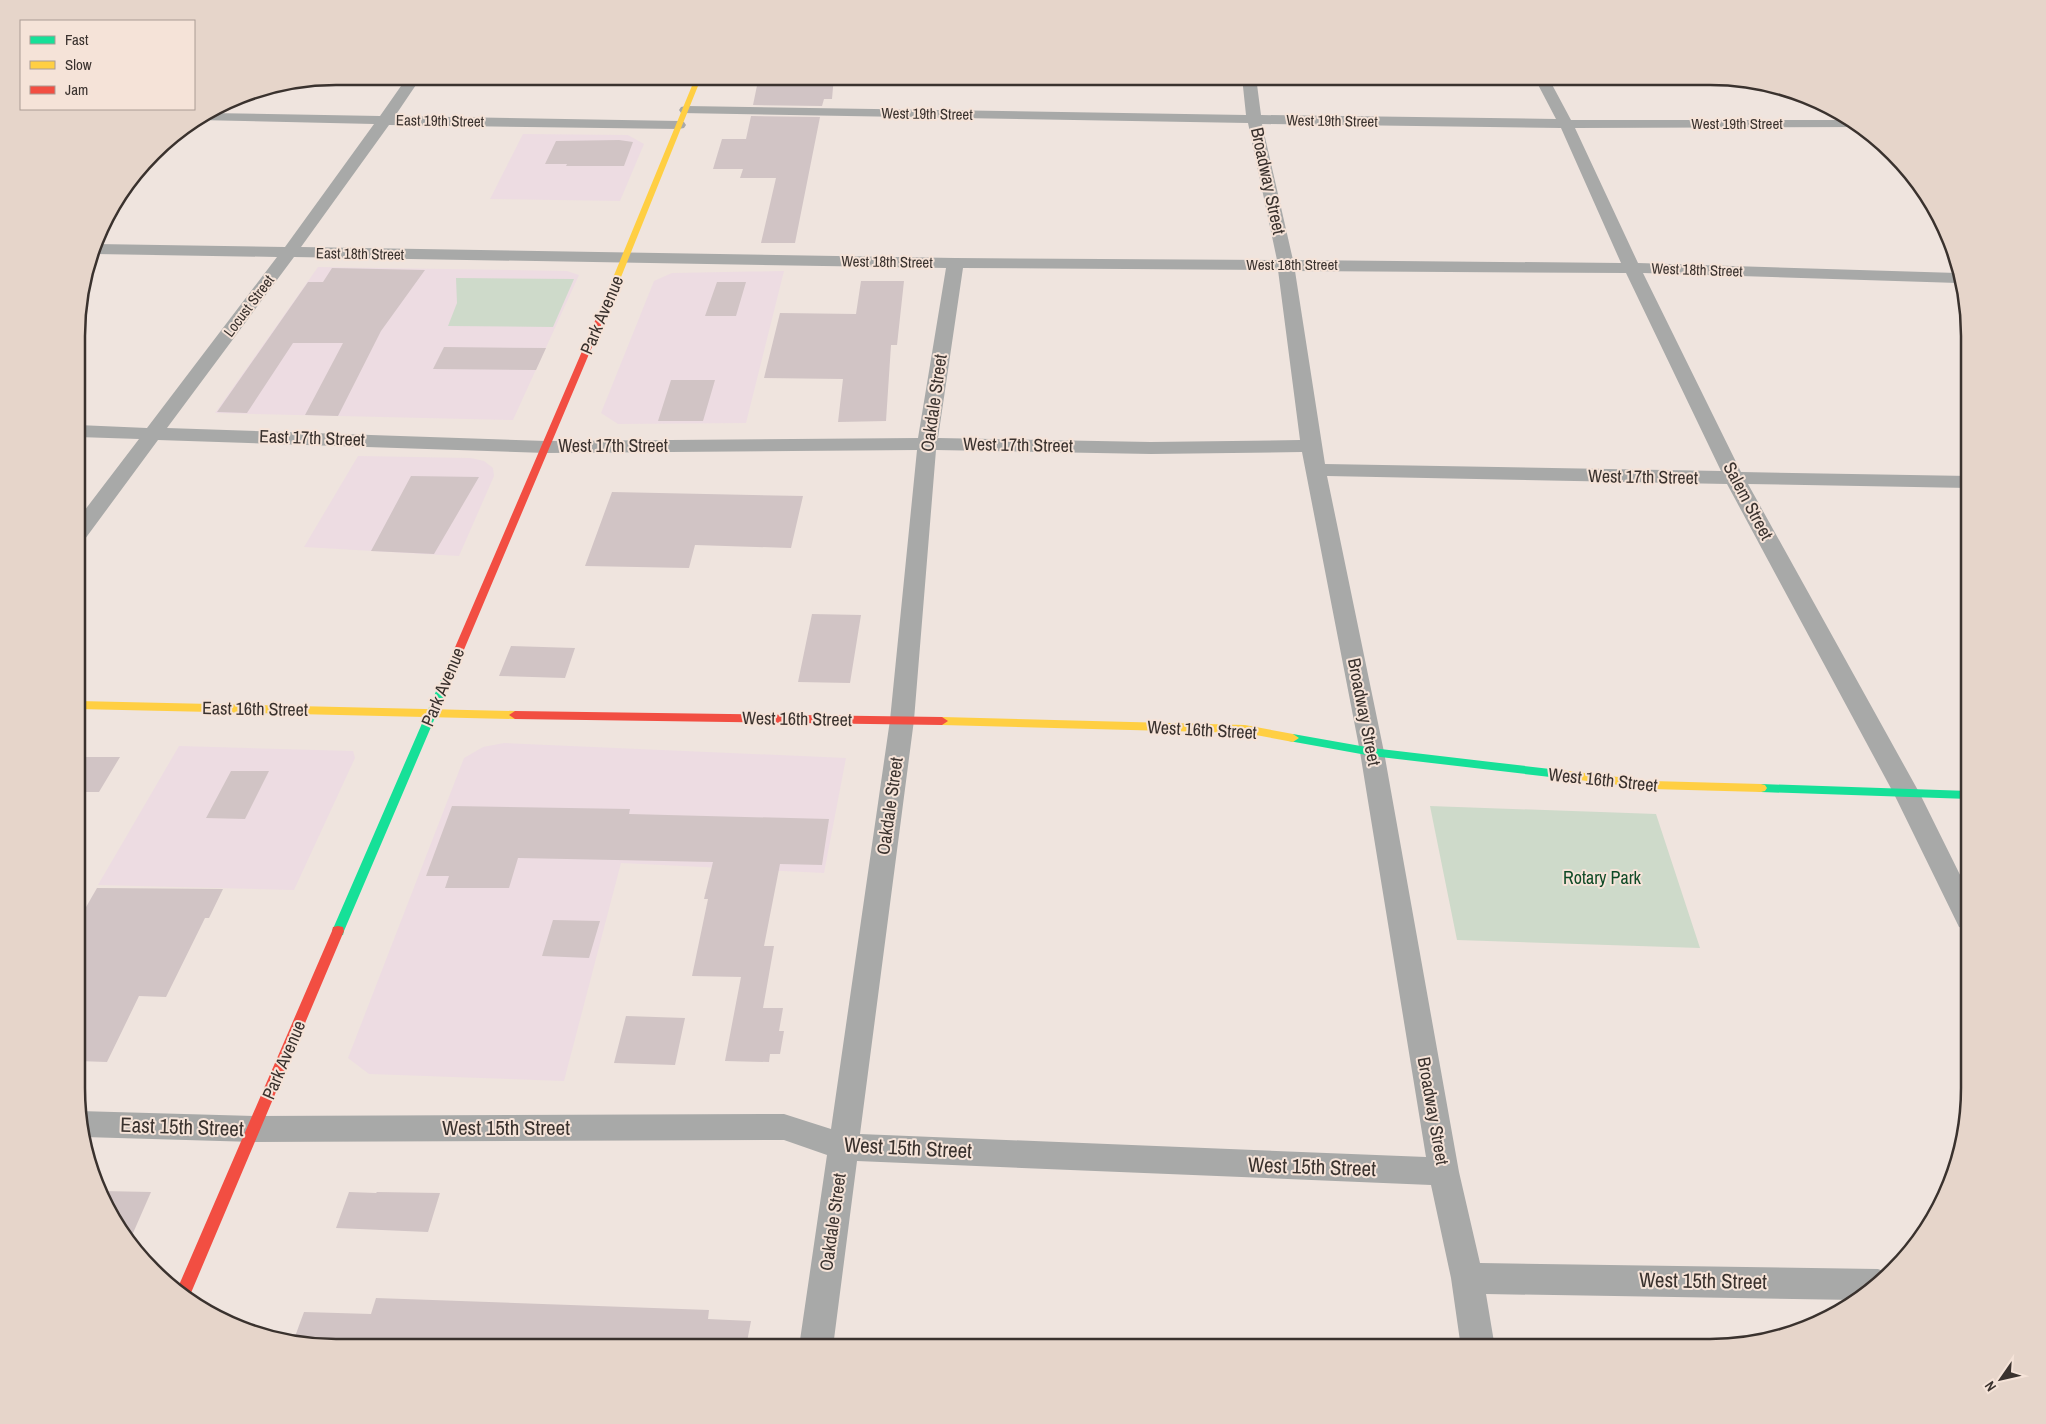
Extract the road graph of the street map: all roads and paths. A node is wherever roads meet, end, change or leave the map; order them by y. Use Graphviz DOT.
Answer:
graph roads {
  1 [pos="409,85"];
  2 [pos="696,85"];
  3 [pos="1250,85"];
  4 [pos="1545,85"];
  5 [pos="686,110"];
  6 [pos="213,117"];
  7 [pos="1254,119"];
  8 [pos="385,120"];
  9 [pos="1566,124"];
  10 [pos="1845,124"];
  11 [pos="679,125"];
  12 [pos="101,248"];
  13 [pos="289,253"];
  14 [pos="626,258"];
  15 [pos="955,263"];
  16 [pos="1286,265"];
  17 [pos="1632,268"];
  18 [pos="1954,278"];
  19 [pos="85,431"];
  20 [pos="152,432"];
  21 [pos="927,444"];
  22 [pos="1311,446"];
  23 [pos="546,447"];
  24 [pos="1317,470"];
  25 [pos="1735,479"];
  26 [pos="1961,482"];
  27 [pos="85,524"];
  28 [pos="85,705"];
  29 [pos="431,714"];
  30 [pos="902,720"];
  31 [pos="1372,752"];
  32 [pos="1907,794"];
  33 [pos="1961,795"];
  34 [pos="1961,903"];
  35 [pos="88,1124"];
  36 [pos="254,1129"];
  37 [pos="844,1147"];
  38 [pos="1444,1172"];
  39 [pos="1467,1278"];
  40 [pos="1866,1285"];
  41 [pos="185,1289"];
  42 [pos="817,1339"];
  43 [pos="1477,1339"];
  1 -- 8 [label="street, Locust Street"];
  2 -- 5 [label="main road, Park Avenue"];
  3 -- 7 [label="street, Broadway Street"];
  4 -- 9 [label="street, Salem Street"];
  5 -- 7 [label="street, West 19th Street"];
  5 -- 11 [label="main road, Park Avenue"];
  6 -- 8 [label="street, East 19th Street"];
  7 -- 9 [label="street, West 19th Street"];
  7 -- 16 [label="street, Broadway Street"];
  8 -- 11 [label="street, East 19th Street"];
  8 -- 13 [label="street, Locust Street"];
  9 -- 10 [label="street, West 19th Street"];
  9 -- 17 [label="street, Salem Street"];
  11 -- 14 [label="main road, Park Avenue"];
  12 -- 13 [label="street, East 18th Street"];
  13 -- 14 [label="street, East 18th Street"];
  13 -- 20 [label="street, Locust Street"];
  14 -- 15 [label="street, West 18th Street"];
  14 -- 23 [label="main road, Park Avenue"];
  15 -- 16 [label="street, West 18th Street"];
  15 -- 21 [label="street, Oakdale Street"];
  16 -- 17 [label="street, West 18th Street"];
  16 -- 22 [label="street, Broadway Street"];
  17 -- 18 [label="street, West 18th Street"];
  17 -- 25 [label="street, Salem Street"];
  19 -- 20 [label="street, East 17th Street"];
  20 -- 23 [label="street, East 17th Street"];
  20 -- 27 [label="street, Locust Street"];
  21 -- 22 [label="street, West 17th Street"];
  21 -- 23 [label="street, West 17th Street"];
  21 -- 30 [label="street, Oakdale Street"];
  22 -- 24 [label="street, Broadway Street"];
  23 -- 29 [label="main road, Park Avenue"];
  24 -- 25 [label="street, West 17th Street"];
  24 -- 31 [label="street, Broadway Street"];
  25 -- 26 [label="street, West 17th Street"];
  25 -- 32 [label="street, Salem Street"];
  28 -- 29 [label="main road, East 16th Street"];
  29 -- 30 [label="main road, West 16th Street"];
  29 -- 36 [label="main road, Park Avenue"];
  30 -- 31 [label="main road, West 16th Street"];
  30 -- 37 [label="street, Oakdale Street"];
  31 -- 32 [label="main road, West 16th Street"];
  31 -- 38 [label="street, Broadway Street"];
  32 -- 33 [label="main road, West 16th Street"];
  32 -- 34 [label="street, Salem Street"];
  35 -- 36 [label="street, East 15th Street"];
  36 -- 37 [label="street, West 15th Street"];
  36 -- 41 [label="main road, Park Avenue"];
  37 -- 38 [label="street, West 15th Street"];
  37 -- 42 [label="street, Oakdale Street"];
  38 -- 39 [label="street, Broadway Street"];
  39 -- 40 [label="street, West 15th Street"];
  39 -- 43 [label="street, Broadway Street"];
}
